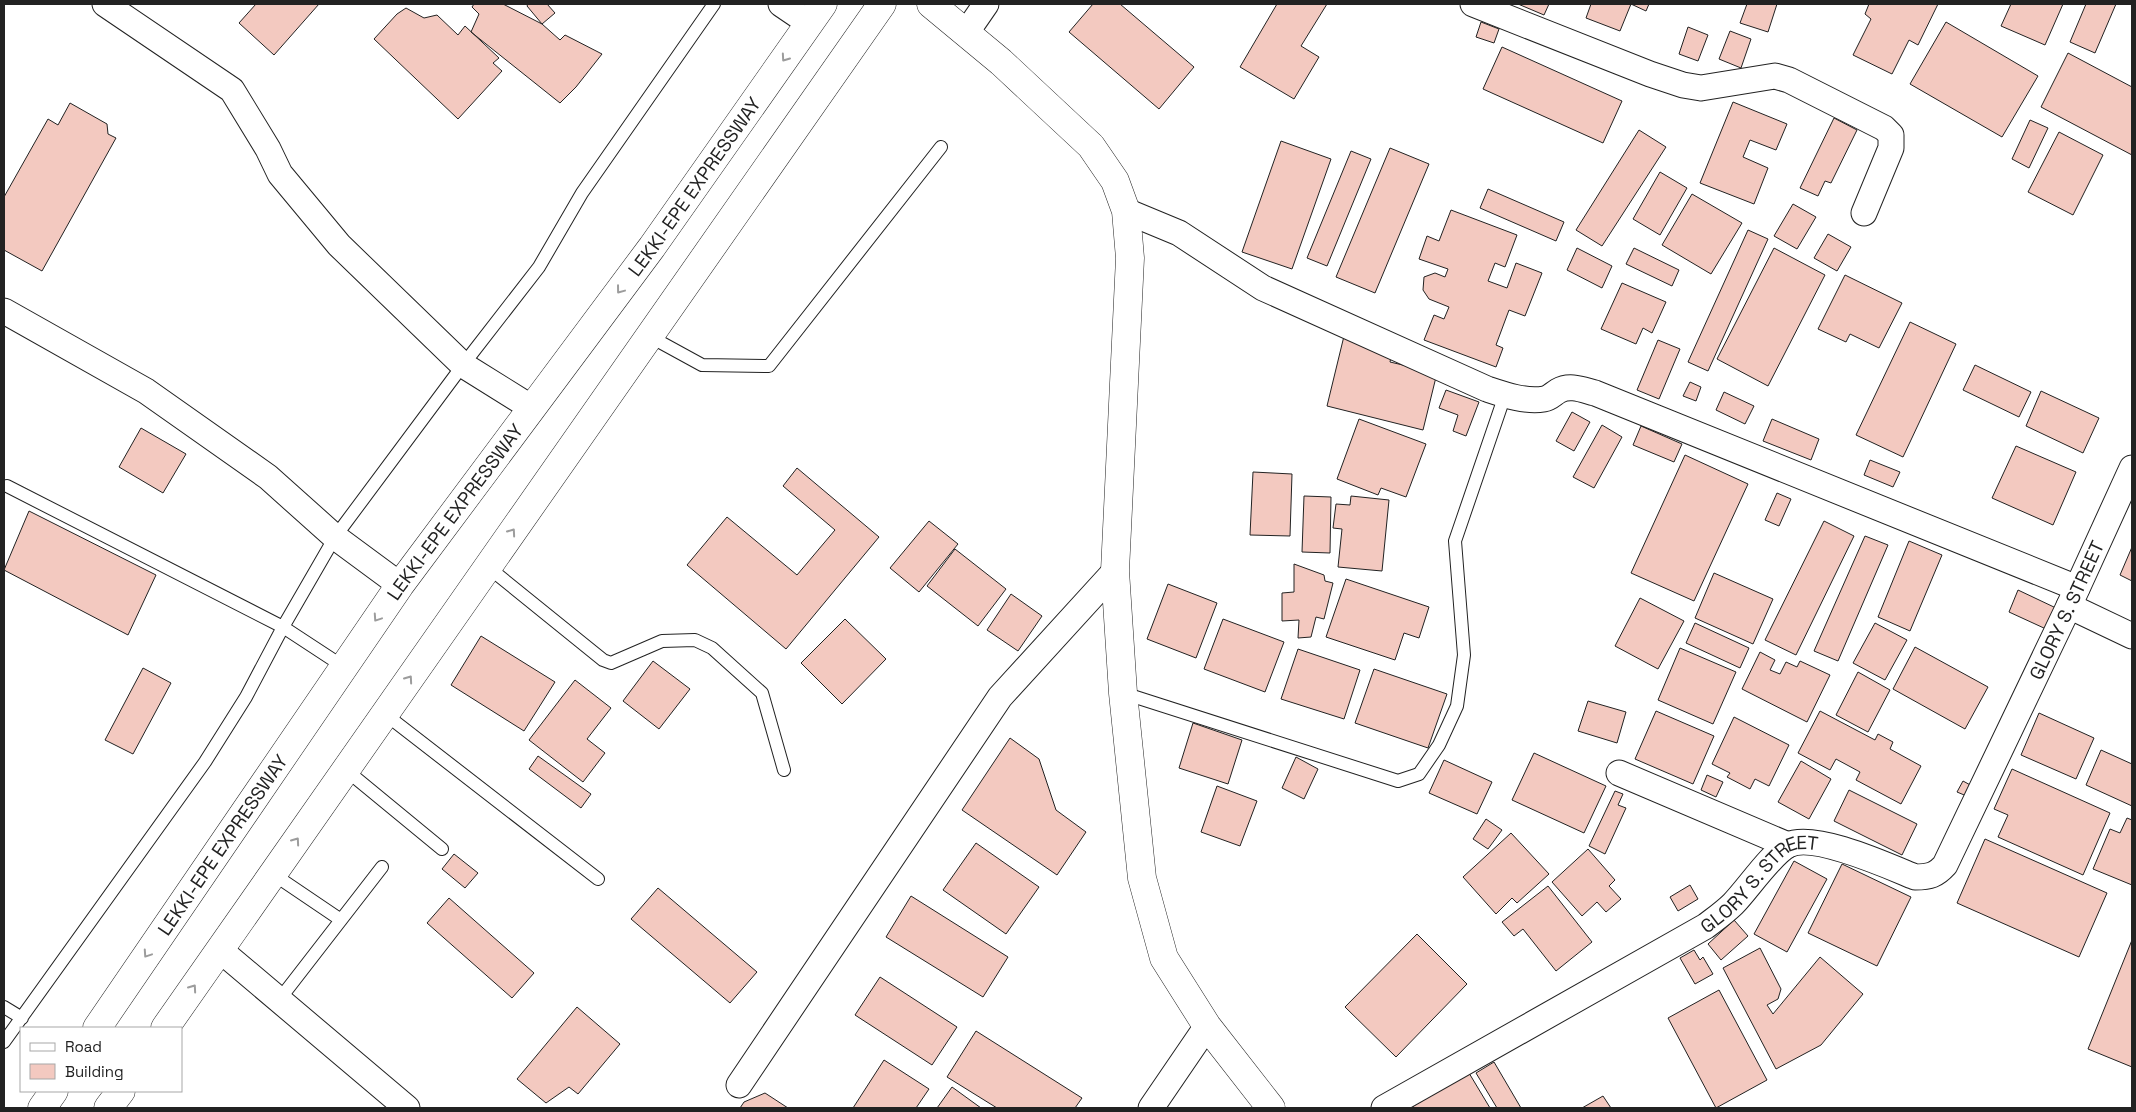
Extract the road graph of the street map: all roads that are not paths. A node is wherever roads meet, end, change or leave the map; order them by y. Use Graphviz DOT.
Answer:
graph roads {
  1 [pos="106,4"];
  2 [pos="714,4"];
  3 [pos="780,4"];
  4 [pos="882,4"];
  5 [pos="931,4"];
  6 [pos="986,4"];
  7 [pos="1473,4"];
  8 [pos="816,14"];
  9 [pos="966,33"];
  10 [pos="941,146"];
  11 [pos="1126,211"];
  12 [pos="1864,213"];
  13 [pos="4,311"];
  14 [pos="649,336"];
  15 [pos="463,364"];
  16 [pos="1505,395"];
  17 [pos="532,408"];
  18 [pos="2132,468"];
  19 [pos="7,486"];
  20 [pos="336,538"];
  21 [pos="488,567"];
  22 [pos="1116,571"];
  23 [pos="400,585"];
  24 [pos="2073,597"];
  25 [pos="283,627"];
  26 [pos="2132,636"];
  27 [pos="344,667"];
  28 [pos="1123,693"];
  29 [pos="385,714"];
  30 [pos="346,770"];
  31 [pos="784,770"];
  32 [pos="1619,773"];
  33 [pos="1788,845"];
  34 [pos="442,849"];
  35 [pos="382,867"];
  36 [pos="273,874"];
  37 [pos="598,879"];
  38 [pos="341,920"];
  39 [pos="220,950"];
  40 [pos="279,1000"];
  41 [pos="4,1007"];
  42 [pos="22,1018"];
  43 [pos="1207,1026"];
  44 [pos="98,1027"];
  45 [pos="165,1027"];
  46 [pos="4,1042"];
  47 [pos="739,1085"];
  48 [pos="53,1092"];
  49 [pos="119,1092"];
  50 [pos="42,1108"];
  51 [pos="108,1108"];
  52 [pos="407,1108"];
  53 [pos="1151,1108"];
  54 [pos="1271,1108"];
  55 [pos="1384,1108"];
  1 -- 15 [label="street"];
  2 -- 15 [label="lane"];
  3 -- 8 [label="street"];
  4 -- 14 [label="main road"];
  5 -- 9 [label="main road"];
  6 -- 9 [label="street"];
  7 -- 12 [label="street"];
  8 -- 17 [label="main road, LEKKI-EPE EXPRESSWAY, one-way"];
  9 -- 11 [label="main road"];
  10 -- 14 [label="lane"];
  11 -- 16 [label="street"];
  11 -- 22 [label="main road"];
  13 -- 20 [label="street"];
  21 -- 14 [label="main road, one-way"];
  15 -- 17 [label="street"];
  15 -- 20 [label="lane"];
  16 -- 24 [label="street"];
  16 -- 28 [label="lane"];
  17 -- 23 [label="main road, LEKKI-EPE EXPRESSWAY"];
  18 -- 24 [label="street, GLORY S. STREET"];
  19 -- 25 [label="lane"];
  20 -- 23 [label="street"];
  20 -- 25 [label="lane"];
  29 -- 21 [label="main road, one-way"];
  21 -- 31 [label="lane"];
  22 -- 28 [label="main road"];
  22 -- 47 [label="street"];
  23 -- 27 [label="main road, LEKKI-EPE EXPRESSWAY, one-way"];
  24 -- 26 [label="street"];
  24 -- 33 [label="street, GLORY S. STREET"];
  25 -- 27 [label="lane"];
  25 -- 42 [label="lane"];
  27 -- 44 [label="main road, LEKKI-EPE EXPRESSWAY, one-way"];
  28 -- 43 [label="main road"];
  29 -- 30 [label="main road"];
  29 -- 37 [label="lane"];
  30 -- 34 [label="lane"];
  36 -- 30 [label="main road, one-way"];
  32 -- 33 [label="street"];
  33 -- 55 [label="street, GLORY S. STREET"];
  35 -- 38 [label="lane"];
  36 -- 38 [label="lane"];
  36 -- 39 [label="main road"];
  38 -- 40 [label="lane"];
  39 -- 40 [label="street"];
  45 -- 39 [label="main road, one-way"];
  40 -- 52 [label="street"];
  41 -- 42 [label="lane"];
  42 -- 46 [label="lane"];
  43 -- 53 [label="street"];
  43 -- 54 [label="main road"];
  48 -- 50 [label="main road"];
  49 -- 51 [label="main road"];
}
